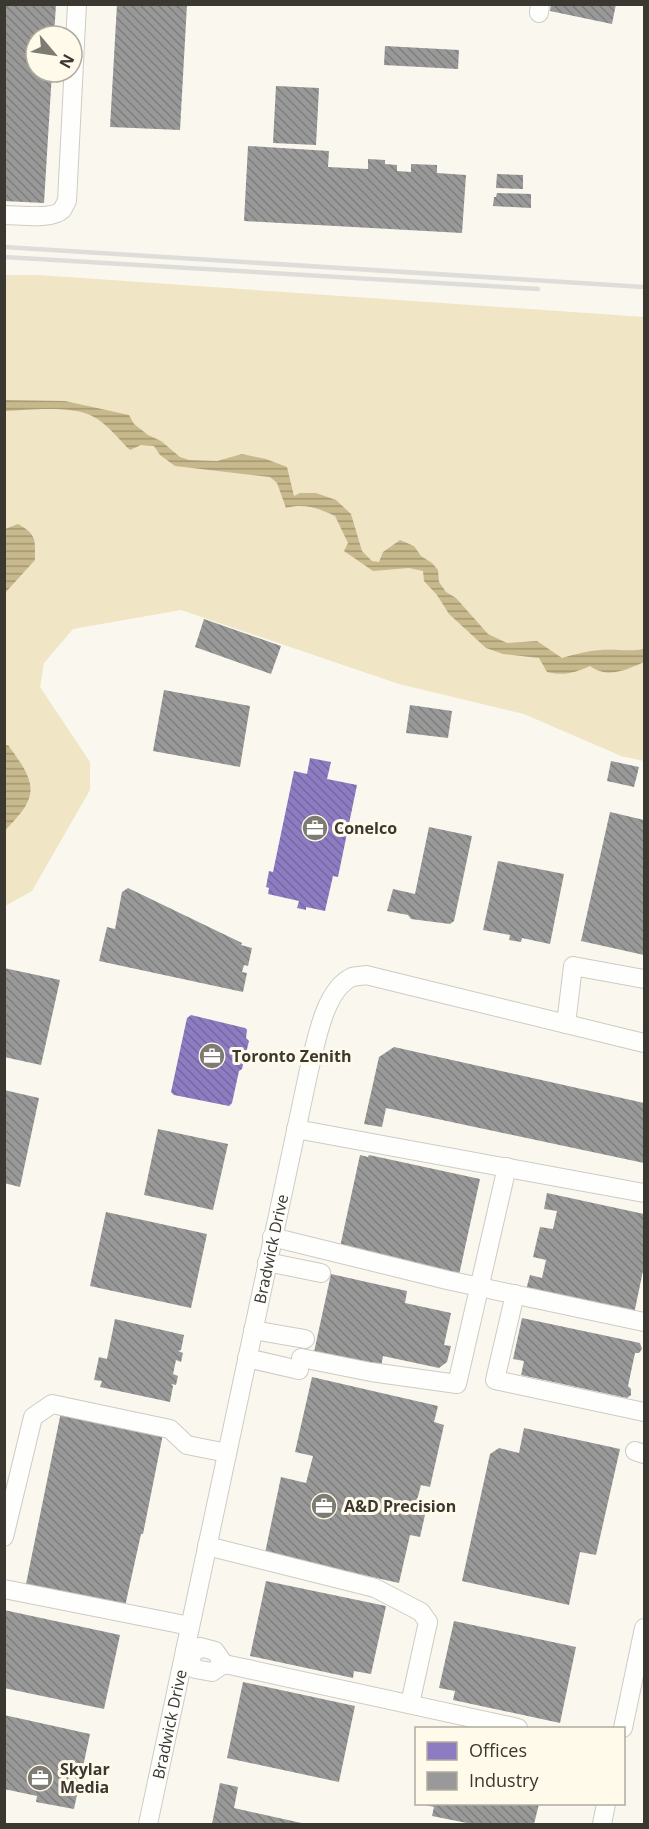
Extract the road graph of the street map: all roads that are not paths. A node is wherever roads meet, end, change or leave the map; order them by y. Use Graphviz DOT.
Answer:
graph roads {
  1 [pos="77,4"];
  2 [pos="4,215"];
  3 [pos="645,979"];
  4 [pos="566,1024"];
  5 [pos="645,1043"];
  6 [pos="296,1129"];
  7 [pos="507,1167"];
  8 [pos="645,1193"];
  9 [pos="272,1237"];
  10 [pos="267,1262"];
  11 [pos="321,1273"];
  12 [pos="479,1287"];
  13 [pos="515,1294"];
  14 [pos="645,1322"];
  15 [pos="253,1330"];
  16 [pos="305,1339"];
  17 [pos="247,1358"];
  18 [pos="645,1412"];
  19 [pos="227,1453"];
  20 [pos="4,1537"];
  21 [pos="207,1546"];
  22 [pos="4,1588"];
  23 [pos="190,1626"];
  24 [pos="645,1628"];
  25 [pos="187,1654"];
  26 [pos="410,1704"];
  27 [pos="514,1727"];
  28 [pos="622,1727"];
  29 [pos="606,1805"];
  30 [pos="148,1824"];
  31 [pos="602,1824"];
  1 -- 2 [label="street"];
  3 -- 4 [label="street"];
  4 -- 5 [label="street, Bradwick Drive"];
  4 -- 6 [label="street, Bradwick Drive"];
  6 -- 7 [label="street"];
  6 -- 9 [label="street, Bradwick Drive"];
  7 -- 8 [label="street"];
  7 -- 12 [label="street"];
  9 -- 10 [label="street, Bradwick Drive"];
  9 -- 12 [label="street"];
  10 -- 11 [label="street"];
  10 -- 15 [label="street, Bradwick Drive"];
  12 -- 13 [label="street"];
  12 -- 17 [label="street"];
  13 -- 14 [label="street"];
  13 -- 18 [label="street"];
  15 -- 16 [label="street"];
  15 -- 17 [label="street, Bradwick Drive"];
  17 -- 19 [label="street, Bradwick Drive"];
  19 -- 20 [label="street"];
  19 -- 21 [label="street, Bradwick Drive"];
  21 -- 23 [label="street, Bradwick Drive"];
  21 -- 26 [label="street"];
  22 -- 23 [label="street"];
  23 -- 25 [label="street, Bradwick Drive"];
  24 -- 28 [label="street"];
  25 -- 26 [label="street"];
  25 -- 30 [label="street, Bradwick Drive"];
  26 -- 27 [label="street"];
  29 -- 31 [label="street"];
}
